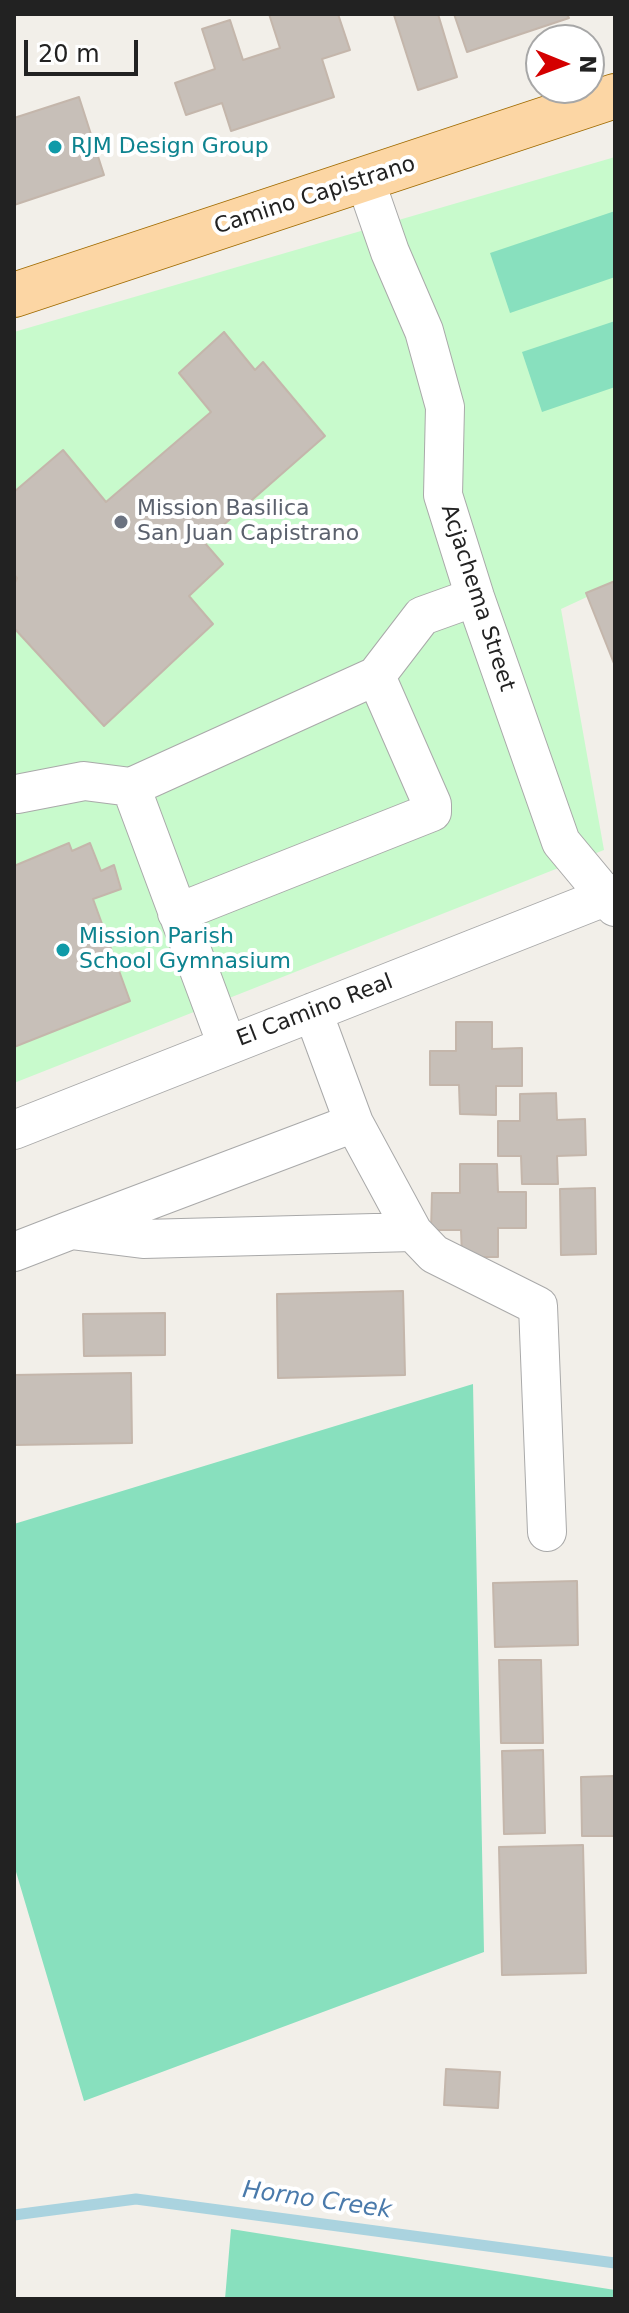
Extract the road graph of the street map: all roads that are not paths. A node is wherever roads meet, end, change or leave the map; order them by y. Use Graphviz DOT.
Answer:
graph roads {
  1 [pos="615,96"];
  2 [pos="365,180"];
  3 [pos="14,295"];
  4 [pos="475,597"];
  5 [pos="376,676"];
  6 [pos="131,787"];
  7 [pos="15,797"];
  8 [pos="612,899"];
  9 [pos="177,913"];
  10 [pos="313,1012"];
  11 [pos="227,1045"];
  12 [pos="354,1123"];
  13 [pos="14,1130"];
  14 [pos="71,1230"];
  15 [pos="413,1232"];
  16 [pos="14,1252"];
  17 [pos="547,1532"];
  1 -- 2 [label="main road, Camino Capistrano"];
  2 -- 3 [label="main road, Camino Capistrano"];
  2 -- 4 [label="street, Acjachema Street"];
  4 -- 5 [label="street"];
  4 -- 8 [label="street, Acjachema Street"];
  5 -- 6 [label="street"];
  5 -- 9 [label="street"];
  6 -- 7 [label="street"];
  6 -- 9 [label="street"];
  8 -- 10 [label="street, El Camino Real"];
  9 -- 11 [label="street"];
  10 -- 11 [label="street, El Camino Real"];
  10 -- 12 [label="street"];
  11 -- 13 [label="street, El Camino Real"];
  12 -- 14 [label="street"];
  12 -- 15 [label="street"];
  14 -- 15 [label="street"];
  14 -- 16 [label="street"];
  15 -- 17 [label="street"];
}
